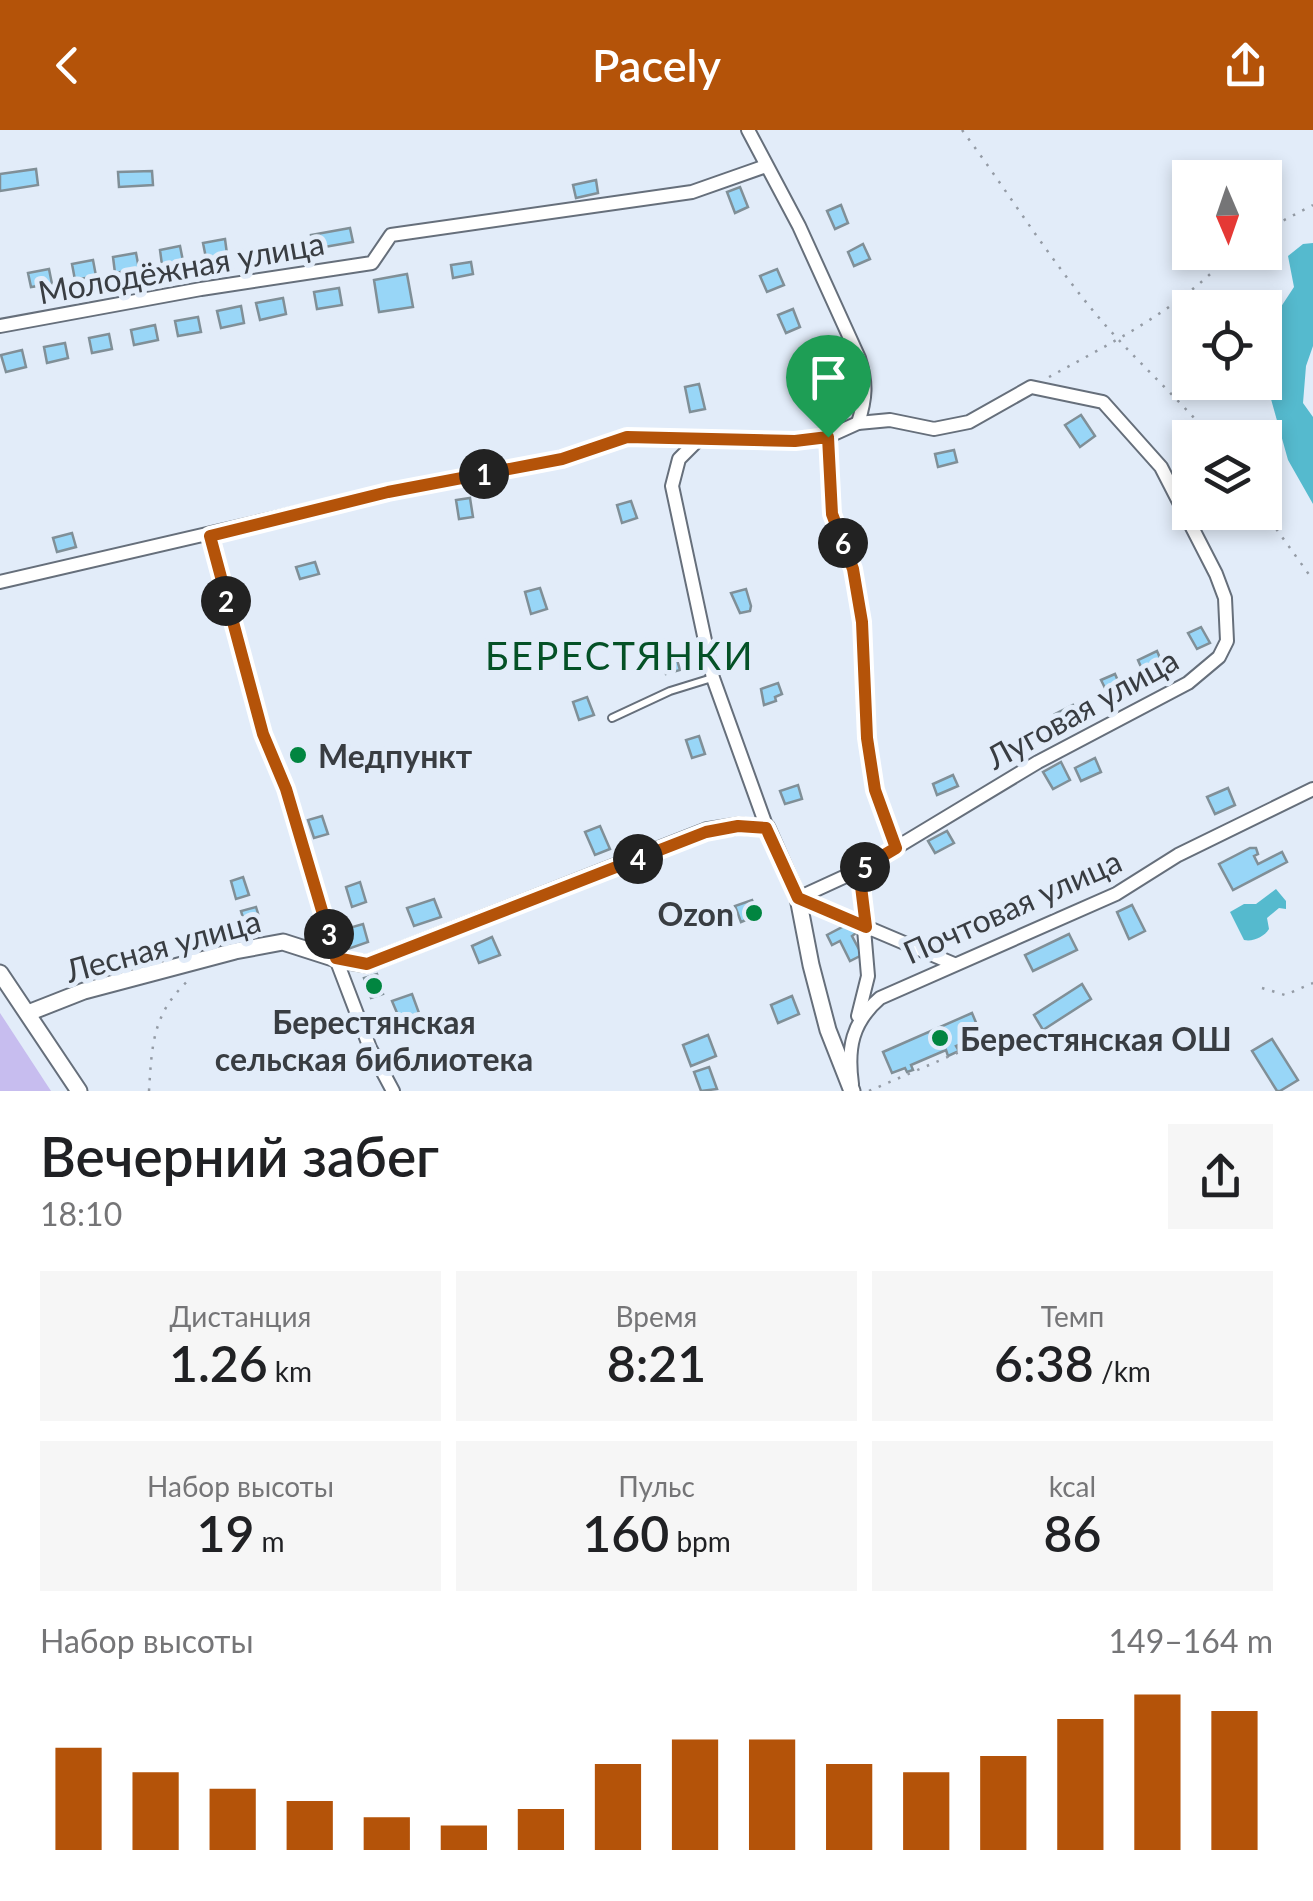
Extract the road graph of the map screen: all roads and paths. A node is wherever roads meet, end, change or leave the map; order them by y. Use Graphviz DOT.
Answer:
graph roads {
  1 [pos="748,130"];
  2 [pos="962,130"];
  3 [pos="766,166"];
  4 [pos="1313,204"];
  5 [pos="1282,221"];
  6 [pos="1216,270"];
  7 [pos="0,326"];
  8 [pos="1119,339"];
  9 [pos="1031,387"];
  10 [pos="1197,420"];
  11 [pos="858,423"];
  12 [pos="828,437"];
  13 [pos="700,439"];
  14 [pos="1277,530"];
  15 [pos="210,536"];
  16 [pos="1313,580"];
  17 [pos="0,582"];
  18 [pos="713,678"];
  19 [pos="612,718"];
  20 [pos="1313,789"];
  21 [pos="766,828"];
  22 [pos="896,848"];
  23 [pos="859,870"];
  24 [pos="798,898"];
  25 [pos="866,927"];
  26 [pos="336,958"];
  27 [pos="954,964"];
  28 [pos="0,973"];
  29 [pos="192,977"];
  30 [pos="1313,983"];
  31 [pos="1262,988"];
  32 [pos="28,1014"];
  33 [pos="856,1023"];
  34 [pos="988,1040"];
  35 [pos="79,1091"];
  36 [pos="148,1091"];
  37 [pos="393,1091"];
  38 [pos="852,1091"];
  39 [pos="869,1091"];
  1 -- 3 [label="street"];
  2 -- 8 [label="path"];
  3 -- 7 [label="street, Молодёжная улица"];
  3 -- 11 [label="street"];
  4 -- 5 [label="path"];
  6 -- 8 [label="path"];
  8 -- 9 [label="path"];
  8 -- 10 [label="path"];
  9 -- 11 [label="street"];
  9 -- 22 [label="street, Луговая улица"];
  11 -- 12 [label="street"];
  12 -- 13 [label="street"];
  12 -- 22 [label="path"];
  13 -- 15 [label="street"];
  13 -- 18 [label="street"];
  14 -- 16 [label="path"];
  15 -- 17 [label="street"];
  15 -- 26 [label="street"];
  18 -- 19 [label="lane"];
  18 -- 21 [label="street"];
  20 -- 27 [label="street, Почтовая улица"];
  21 -- 24 [label="street"];
  21 -- 26 [label="street, Лесная улица"];
  22 -- 23 [label="street, Луговая улица"];
  23 -- 24 [label="street, Луговая улица"];
  23 -- 25 [label="street"];
  24 -- 25 [label="street"];
  24 -- 38 [label="street"];
  25 -- 27 [label="street"];
  25 -- 33 [label="street"];
  26 -- 32 [label="street, Лесная улица"];
  26 -- 37 [label="street"];
  27 -- 33 [label="street, Почтовая улица"];
  28 -- 32 [label="street"];
  29 -- 36 [label="path"];
  30 -- 31 [label="path"];
  32 -- 35 [label="street"];
  33 -- 38 [label="street"];
  34 -- 39 [label="path"];
}
